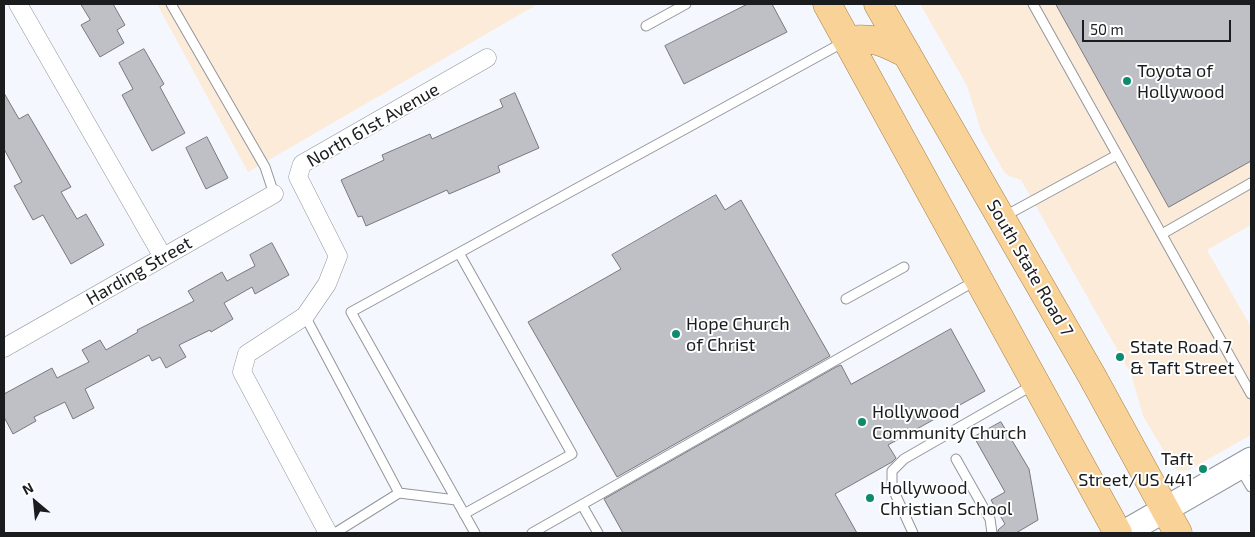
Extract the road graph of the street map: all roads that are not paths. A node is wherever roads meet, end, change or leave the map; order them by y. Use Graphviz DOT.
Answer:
graph roads {
  1 [pos="18,4"];
  2 [pos="172,4"];
  3 [pos="686,4"];
  4 [pos="827,4"];
  5 [pos="878,4"];
  6 [pos="1033,4"];
  7 [pos="646,26"];
  8 [pos="848,40"];
  9 [pos="907,54"];
  10 [pos="487,58"];
  11 [pos="1117,155"];
  12 [pos="1251,183"];
  13 [pos="274,194"];
  14 [pos="1001,219"];
  15 [pos="1162,234"];
  16 [pos="459,253"];
  17 [pos="163,258"];
  18 [pos="904,267"];
  19 [pos="978,279"];
  20 [pos="846,298"];
  21 [pos="305,316"];
  22 [pos="4,348"];
  23 [pos="1035,384"];
  24 [pos="1251,394"];
  25 [pos="956,459"];
  26 [pos="1247,471"];
  27 [pos="399,493"];
  28 [pos="456,500"];
  29 [pos="582,505"];
  30 [pos="464,514"];
  31 [pos="1171,522"];
  32 [pos="328,533"];
  33 [pos="336,533"];
  34 [pos="475,533"];
  35 [pos="532,533"];
  36 [pos="598,533"];
  37 [pos="913,533"];
  38 [pos="992,533"];
  39 [pos="1118,533"];
  40 [pos="1124,533"];
  1 -- 17 [label="street"];
  2 -- 13 [label="lane"];
  3 -- 7 [label="lane"];
  4 -- 8 [label="main road"];
  5 -- 9 [label="main road, South State Road 7"];
  6 -- 11 [label="lane"];
  8 -- 9 [label="main road"];
  8 -- 16 [label="lane"];
  8 -- 19 [label="main road"];
  9 -- 14 [label="main road, South State Road 7"];
  10 -- 21 [label="street, North 61st Avenue"];
  11 -- 14 [label="lane"];
  11 -- 15 [label="lane"];
  12 -- 15 [label="lane"];
  13 -- 17 [label="street, Harding Street"];
  14 -- 31 [label="main road, South State Road 7"];
  15 -- 24 [label="lane"];
  16 -- 28 [label="lane"];
  16 -- 30 [label="lane"];
  17 -- 22 [label="street, Harding Street"];
  18 -- 20 [label="lane"];
  19 -- 23 [label="main road"];
  19 -- 29 [label="lane"];
  21 -- 27 [label="lane"];
  21 -- 32 [label="street, North 61st Avenue"];
  23 -- 37 [label="lane"];
  23 -- 39 [label="main road"];
  25 -- 38 [label="lane"];
  26 -- 31 [label="street"];
  27 -- 28 [label="lane"];
  27 -- 33 [label="lane"];
  28 -- 30 [label="lane"];
  29 -- 35 [label="lane"];
  29 -- 36 [label="lane"];
  30 -- 34 [label="lane"];
  31 -- 40 [label="street"];
}
